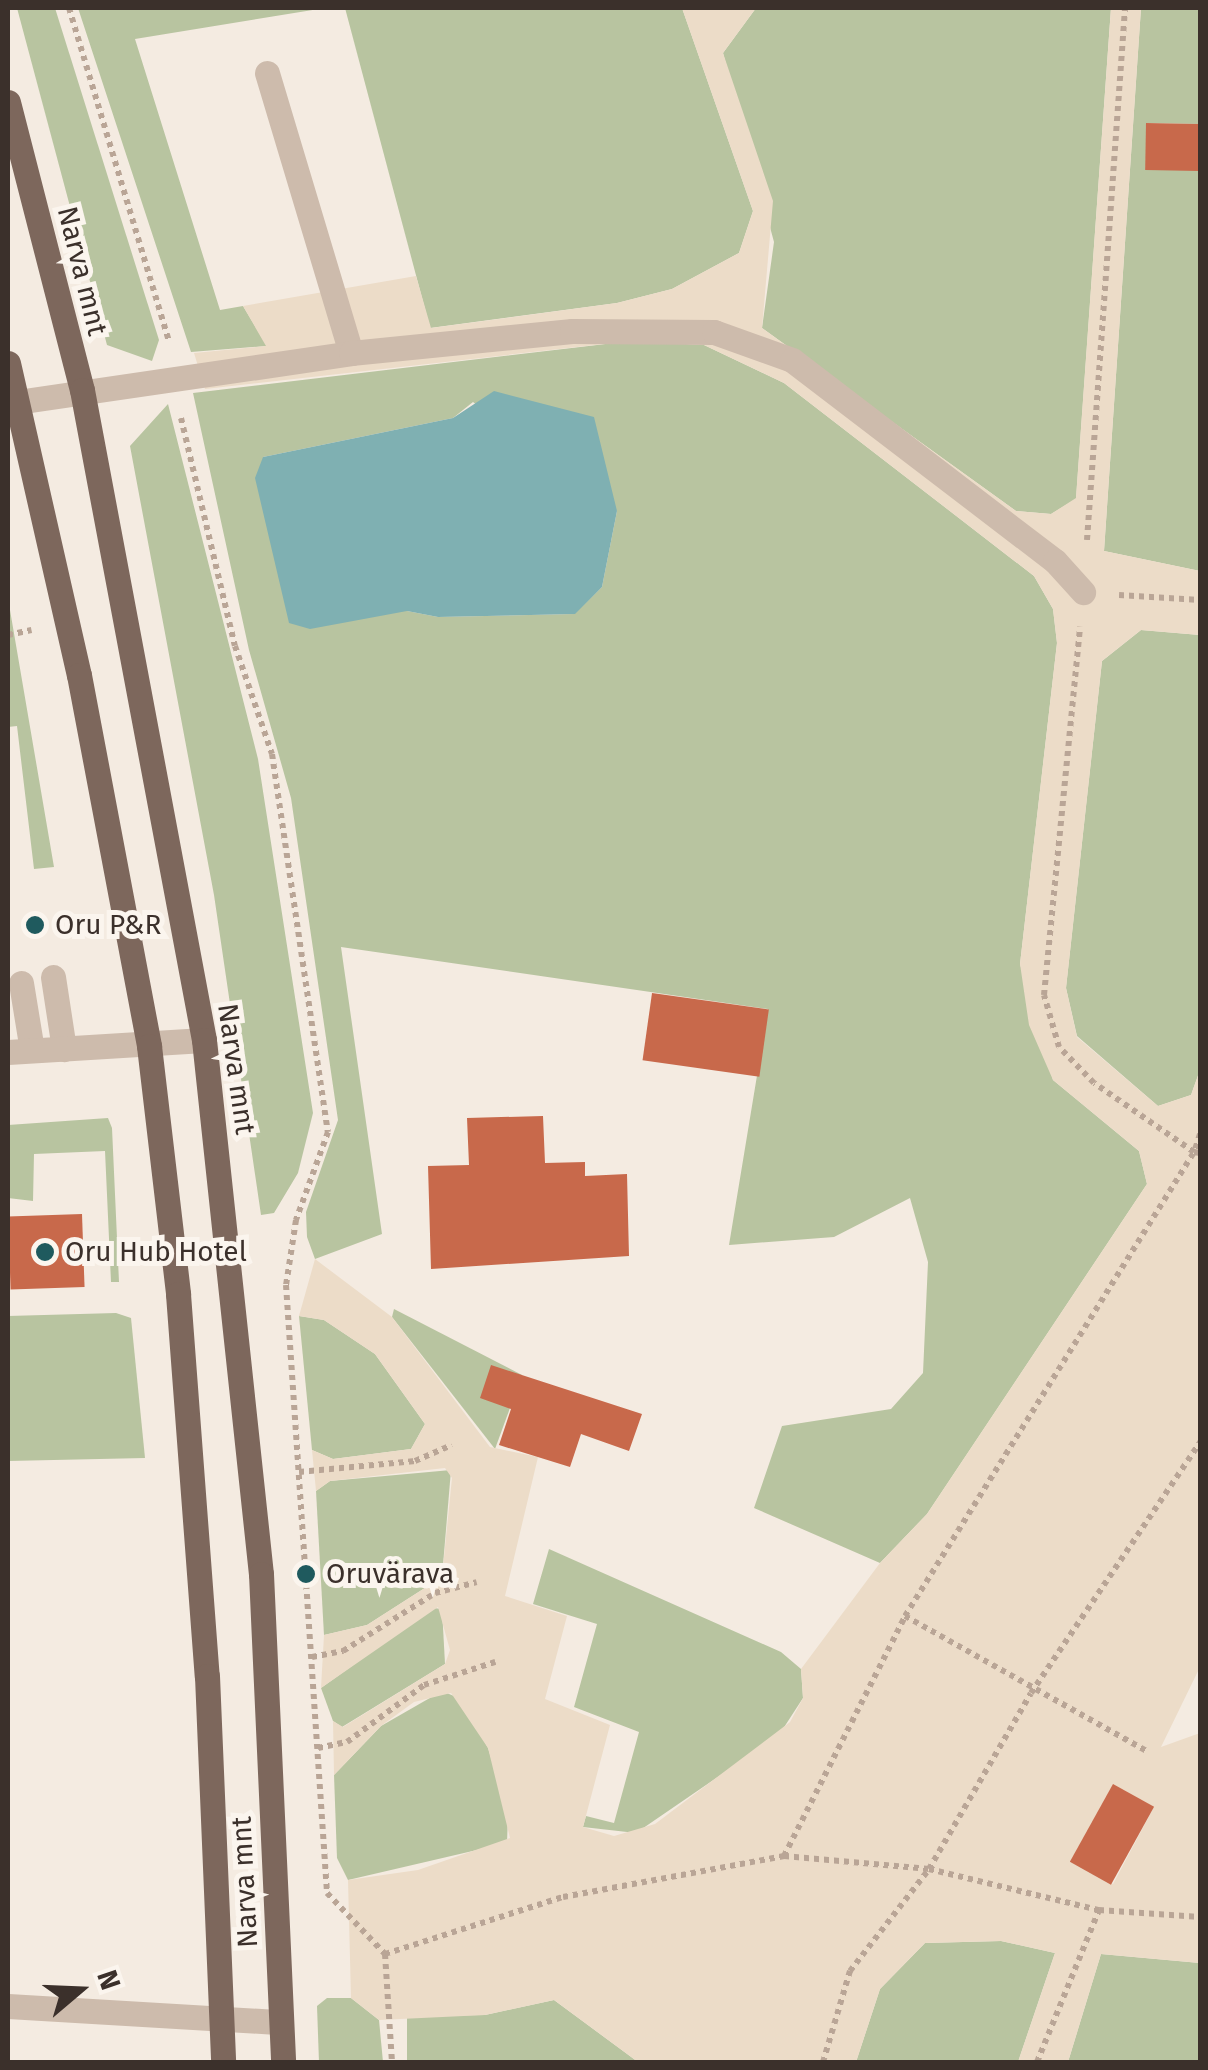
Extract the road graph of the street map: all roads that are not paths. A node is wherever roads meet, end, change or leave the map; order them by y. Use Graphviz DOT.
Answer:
graph roads {
  1 [pos="267,73"];
  2 [pos="8,102"];
  3 [pos="351,353"];
  4 [pos="8,363"];
  5 [pos="82,390"];
  6 [pos="17,402"];
  7 [pos="1083,592"];
  8 [pos="53,977"];
  9 [pos="21,983"];
  10 [pos="204,1040"];
  11 [pos="149,1046"];
  12 [pos="64,1049"];
  13 [pos="20,1051"];
  14 [pos="8,2006"];
  15 [pos="221,2019"];
  16 [pos="282,2022"];
  17 [pos="223,2062"];
  18 [pos="283,2062"];
  1 -- 3 [label="street"];
  2 -- 5 [label="main road, Narva mnt"];
  3 -- 5 [label="street"];
  3 -- 7 [label="street"];
  4 -- 6 [label="main road, Narva mnt"];
  5 -- 6 [label="street"];
  5 -- 10 [label="main road, Narva mnt"];
  6 -- 11 [label="main road, Narva mnt"];
  8 -- 12 [label="street"];
  9 -- 13 [label="street"];
  10 -- 11 [label="street"];
  10 -- 16 [label="main road, Narva mnt"];
  11 -- 12 [label="street"];
  11 -- 15 [label="main road, Narva mnt"];
  12 -- 13 [label="street"];
  14 -- 15 [label="street"];
  15 -- 16 [label="street"];
  15 -- 17 [label="main road, Narva mnt"];
  16 -- 18 [label="main road, Narva mnt"];
}
